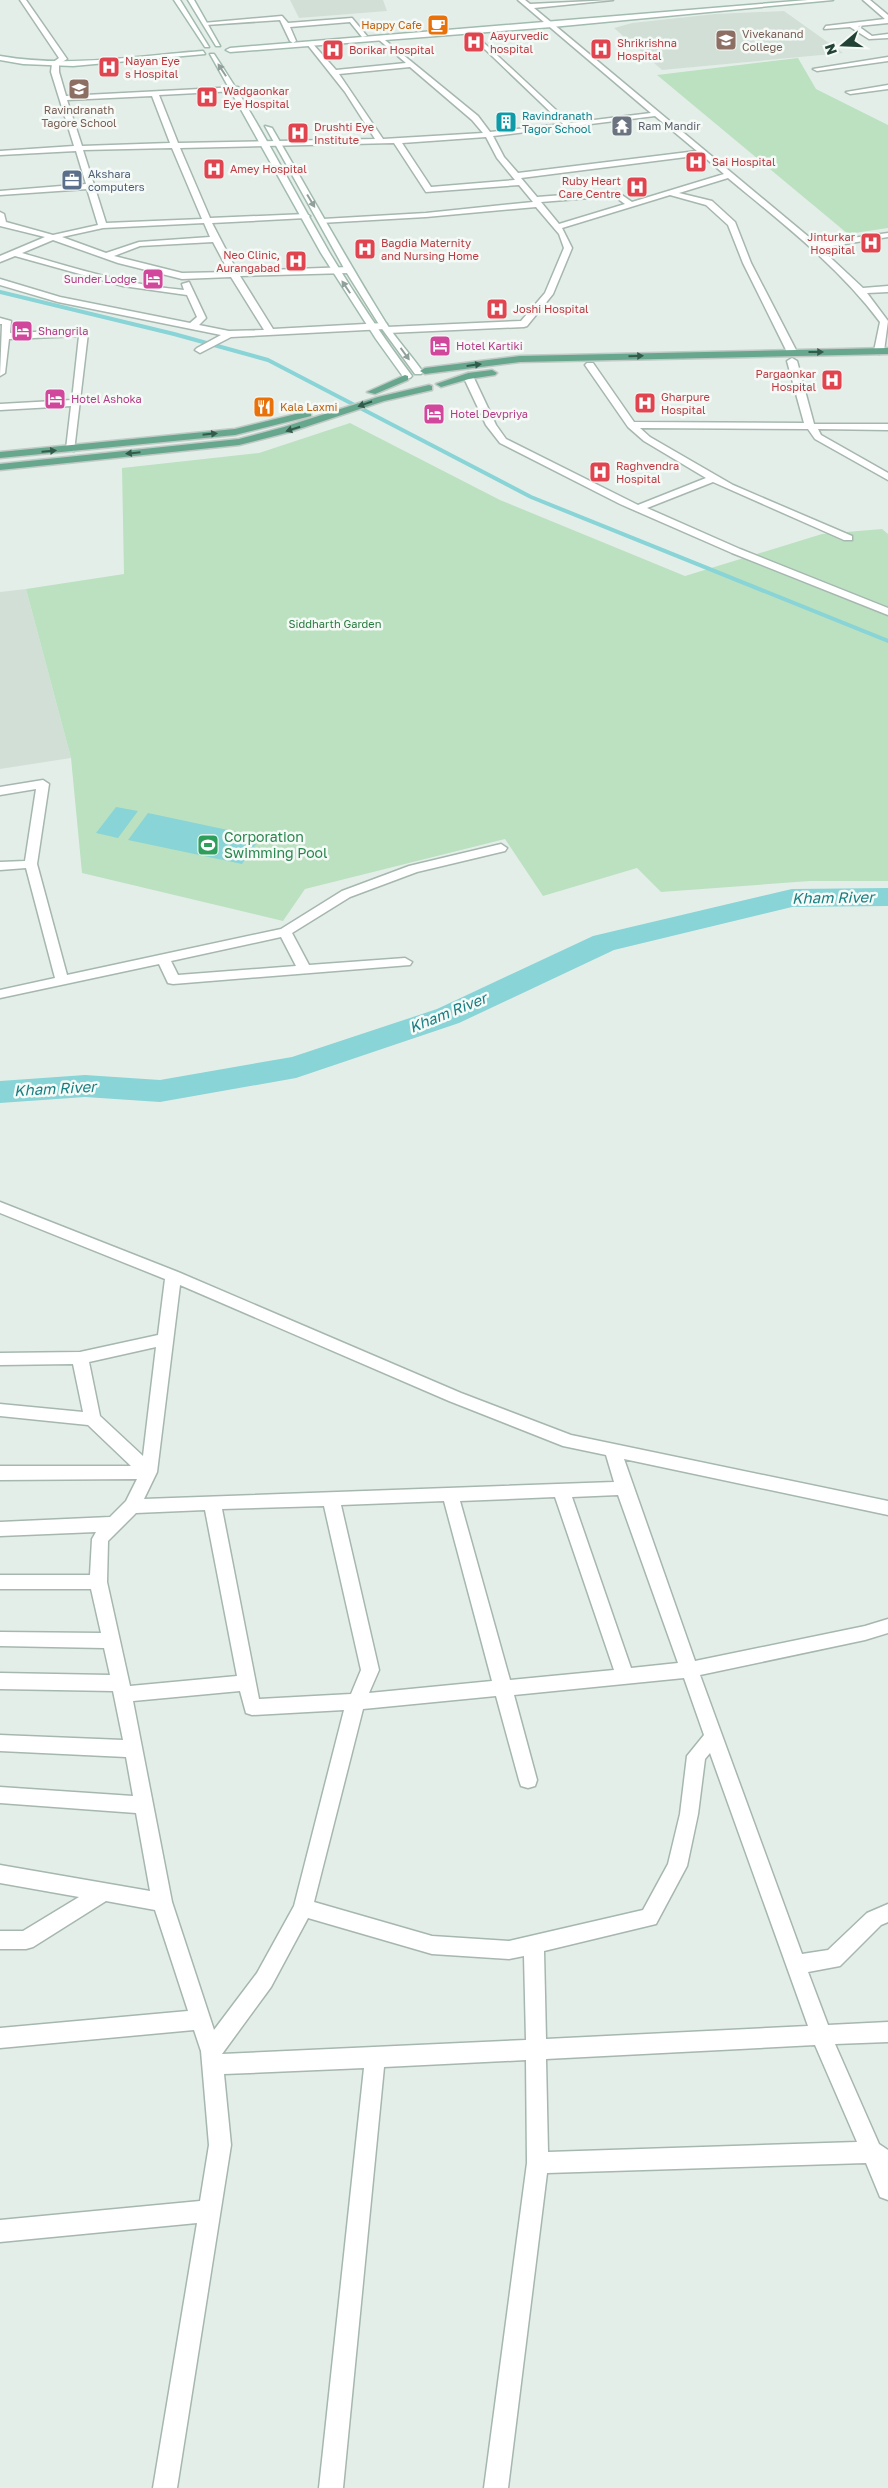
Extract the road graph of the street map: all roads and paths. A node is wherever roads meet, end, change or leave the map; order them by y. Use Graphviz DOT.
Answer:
graph roads {
  1 [pos="23,0"];
  2 [pos="177,0"];
  3 [pos="191,0"];
  4 [pos="521,0"];
  5 [pos="610,0"];
  6 [pos="788,0"];
  7 [pos="830,0"];
  8 [pos="866,0"];
  9 [pos="528,6"];
  10 [pos="888,19"];
  11 [pos="206,23"];
  12 [pos="550,23"];
  13 [pos="851,25"];
  14 [pos="286,26"];
  15 [pos="826,28"];
  16 [pos="470,32"];
  17 [pos="364,36"];
  18 [pos="888,36"];
  19 [pos="380,38"];
  20 [pos="871,38"];
  21 [pos="293,41"];
  22 [pos="310,44"];
  23 [pos="218,45"];
  24 [pos="882,48"];
  25 [pos="204,49"];
  26 [pos="227,50"];
  27 [pos="0,52"];
  28 [pos="212,55"];
  29 [pos="0,58"];
  30 [pos="888,59"];
  31 [pos="59,61"];
  32 [pos="228,62"];
  33 [pos="411,65"];
  34 [pos="817,69"];
  35 [pos="335,72"];
  36 [pos="238,78"];
  37 [pos="888,87"];
  38 [pos="239,88"];
  39 [pos="155,92"];
  40 [pos="850,92"];
  41 [pos="63,98"];
  42 [pos="657,114"];
  43 [pos="262,118"];
  44 [pos="568,125"];
  45 [pos="488,134"];
  46 [pos="396,140"];
  47 [pos="380,141"];
  48 [pos="174,144"];
  49 [pos="266,144"];
  50 [pos="278,144"];
  51 [pos="78,147"];
  52 [pos="0,153"];
  53 [pos="704,153"];
  54 [pos="730,176"];
  55 [pos="518,180"];
  56 [pos="90,186"];
  57 [pos="670,193"];
  58 [pos="0,194"];
  59 [pos="537,202"];
  60 [pos="631,205"];
  61 [pos="0,214"];
  62 [pos="306,216"];
  63 [pos="208,220"];
  64 [pos="323,221"];
  65 [pos="103,226"];
  66 [pos="557,227"];
  67 [pos="888,234"];
  68 [pos="53,237"];
  69 [pos="217,239"];
  70 [pos="814,246"];
  71 [pos="14,254"];
  72 [pos="106,256"];
  73 [pos="0,259"];
  74 [pos="121,261"];
  75 [pos="334,270"];
  76 [pos="349,270"];
  77 [pos="234,273"];
  78 [pos="88,276"];
  79 [pos="182,276"];
  80 [pos="0,282"];
  81 [pos="888,289"];
  82 [pos="861,291"];
  83 [pos="190,293"];
  84 [pos="0,321"];
  85 [pos="886,324"];
  86 [pos="192,326"];
  87 [pos="373,328"];
  88 [pos="386,328"];
  89 [pos="271,332"];
  90 [pos="229,334"];
  91 [pos="5,336"];
  92 [pos="200,350"];
  93 [pos="883,351"];
  94 [pos="792,356"];
  95 [pos="888,360"];
  96 [pos="590,365"];
  97 [pos="422,371"];
  98 [pos="0,373"];
  99 [pos="468,376"];
  100 [pos="406,377"];
  101 [pos="441,384"];
  102 [pos="429,388"];
  103 [pos="76,403"];
  104 [pos="0,407"];
  105 [pos="631,425"];
  106 [pos="812,427"];
  107 [pos="888,427"];
  108 [pos="70,449"];
  109 [pos="0,455"];
  110 [pos="0,467"];
  111 [pos="888,477"];
  112 [pos="714,478"];
  113 [pos="639,508"];
  114 [pos="848,538"];
  115 [pos="888,612"];
  116 [pos="0,791"];
  117 [pos="501,848"];
  118 [pos="31,864"];
  119 [pos="0,866"];
  120 [pos="285,932"];
  121 [pos="163,958"];
  122 [pos="405,962"];
  123 [pos="305,970"];
  124 [pos="62,981"];
  125 [pos="0,994"];
  126 [pos="0,1207"];
  127 [pos="173,1276"];
  128 [pos="165,1339"];
  129 [pos="80,1358"];
  130 [pos="0,1359"];
  131 [pos="0,1410"];
  132 [pos="92,1419"];
  133 [pos="613,1450"];
  134 [pos="149,1472"];
  135 [pos="0,1473"];
  136 [pos="624,1488"];
  137 [pos="561,1490"];
  138 [pos="450,1494"];
  139 [pos="331,1498"];
  140 [pos="212,1503"];
  141 [pos="132,1506"];
  142 [pos="888,1508"];
  143 [pos="114,1524"];
  144 [pos="0,1529"];
  145 [pos="0,1582"];
  146 [pos="98,1582"];
  147 [pos="888,1626"];
  148 [pos="0,1639"];
  149 [pos="112,1641"];
  150 [pos="689,1670"];
  151 [pos="625,1676"];
  152 [pos="0,1681"];
  153 [pos="247,1683"];
  154 [pos="122,1688"];
  155 [pos="502,1688"];
  156 [pos="357,1702"];
  157 [pos="713,1737"];
  158 [pos="0,1744"];
  159 [pos="134,1749"];
  160 [pos="528,1780"];
  161 [pos="0,1795"];
  162 [pos="144,1805"];
  163 [pos="0,1874"];
  164 [pos="104,1892"];
  165 [pos="162,1902"];
  166 [pos="303,1908"];
  167 [pos="888,1913"];
  168 [pos="0,1940"];
  169 [pos="534,1944"];
  170 [pos="795,1964"];
  171 [pos="200,2020"];
  172 [pos="888,2032"];
  173 [pos="821,2036"];
  174 [pos="0,2038"];
  175 [pos="536,2050"];
  176 [pos="375,2057"];
  177 [pos="211,2058"];
  178 [pos="880,2157"];
  179 [pos="538,2163"];
  180 [pos="888,2189"];
  181 [pos="209,2211"];
  182 [pos="0,2232"];
  183 [pos="165,2488"];
  184 [pos="331,2488"];
  185 [pos="496,2488"];
  1 -- 31 [label="street"];
  2 -- 25 [label="street"];
  3 -- 11 [label="street"];
  4 -- 9 [label="street"];
  5 -- 9 [label="street"];
  6 -- 12 [label="street"];
  7 -- 12 [label="street"];
  8 -- 10 [label="street"];
  9 -- 12 [label="street"];
  10 -- 13 [label="street"];
  11 -- 14 [label="street"];
  11 -- 23 [label="street"];
  12 -- 16 [label="street"];
  12 -- 17 [label="street"];
  12 -- 42 [label="street"];
  13 -- 15 [label="street"];
  13 -- 20 [label="street"];
  14 -- 17 [label="street"];
  14 -- 21 [label="street"];
  16 -- 19 [label="street"];
  16 -- 44 [label="street"];
  17 -- 21 [label="street"];
  18 -- 20 [label="street"];
  19 -- 22 [label="street"];
  19 -- 33 [label="street"];
  20 -- 24 [label="street"];
  21 -- 26 [label="street"];
  22 -- 26 [label="street"];
  22 -- 35 [label="street"];
  23 -- 25 [label="street"];
  23 -- 26 [label="street"];
  25 -- 28 [label="street"];
  25 -- 31 [label="street"];
  26 -- 28 [label="street"];
  26 -- 32 [label="street"];
  27 -- 31 [label="street"];
  38 -- 28 [label="street, one-way"];
  29 -- 31 [label="street"];
  30 -- 34 [label="street"];
  31 -- 41 [label="street"];
  33 -- 35 [label="street"];
  33 -- 45 [label="street"];
  35 -- 47 [label="street"];
  36 -- 38 [label="street"];
  37 -- 40 [label="street"];
  38 -- 39 [label="street"];
  38 -- 49 [label="street"];
  39 -- 41 [label="street"];
  39 -- 48 [label="street"];
  41 -- 51 [label="street"];
  42 -- 44 [label="street"];
  42 -- 53 [label="street"];
  43 -- 50 [label="street"];
  44 -- 45 [label="street"];
  45 -- 46 [label="street"];
  45 -- 55 [label="street"];
  46 -- 47 [label="street"];
  46 -- 55 [label="street"];
  47 -- 50 [label="street"];
  48 -- 49 [label="street"];
  48 -- 51 [label="street"];
  48 -- 63 [label="street"];
  49 -- 50 [label="street"];
  49 -- 62 [label="street"];
  50 -- 64 [label="street, one-way"];
  51 -- 52 [label="street"];
  51 -- 56 [label="street"];
  53 -- 54 [label="street"];
  53 -- 55 [label="street"];
  54 -- 57 [label="street"];
  54 -- 70 [label="street"];
  55 -- 59 [label="street"];
  56 -- 58 [label="street"];
  56 -- 65 [label="street"];
  57 -- 60 [label="street"];
  57 -- 94 [label="street"];
  59 -- 60 [label="street"];
  59 -- 64 [label="street"];
  59 -- 66 [label="street"];
  60 -- 66 [label="street"];
  61 -- 68 [label="street"];
  62 -- 63 [label="street"];
  62 -- 75 [label="street"];
  63 -- 65 [label="street"];
  63 -- 69 [label="street"];
  64 -- 76 [label="street"];
  65 -- 68 [label="street"];
  66 -- 88 [label="street"];
  67 -- 70 [label="street"];
  68 -- 71 [label="street"];
  68 -- 72 [label="street"];
  69 -- 72 [label="street"];
  69 -- 77 [label="street"];
  70 -- 82 [label="street"];
  71 -- 73 [label="street"];
  71 -- 78 [label="street"];
  72 -- 74 [label="street"];
  74 -- 78 [label="street"];
  74 -- 79 [label="street"];
  75 -- 76 [label="street"];
  75 -- 77 [label="street"];
  87 -- 75 [label="street, one-way"];
  76 -- 88 [label="street"];
  77 -- 79 [label="street"];
  77 -- 89 [label="street"];
  78 -- 83 [label="street"];
  79 -- 83 [label="street"];
  80 -- 86 [label="street"];
  81 -- 82 [label="street"];
  82 -- 85 [label="street"];
  83 -- 86 [label="street"];
  84 -- 91 [label="street"];
  85 -- 93 [label="street"];
  86 -- 90 [label="street"];
  87 -- 88 [label="street"];
  87 -- 89 [label="street"];
  87 -- 100 [label="street"];
  88 -- 97 [label="street, one-way"];
  89 -- 90 [label="street"];
  90 -- 92 [label="street"];
  91 -- 98 [label="street"];
  91 -- 103 [label="street"];
  94 -- 93 [label="main road, one-way"];
  94 -- 95 [label="main road"];
  94 -- 96 [label="main road"];
  97 -- 94 [label="main road, one-way"];
  94 -- 106 [label="street"];
  96 -- 99 [label="main road"];
  96 -- 105 [label="street"];
  97 -- 100 [label="main road"];
  97 -- 101 [label="main road"];
  99 -- 101 [label="main road"];
  99 -- 113 [label="street"];
  100 -- 102 [label="main road"];
  108 -- 100 [label="main road, one-way"];
  101 -- 102 [label="main road"];
  102 -- 110 [label="main road, one-way"];
  103 -- 104 [label="street"];
  103 -- 108 [label="street"];
  105 -- 106 [label="street"];
  105 -- 112 [label="street"];
  106 -- 107 [label="street"];
  106 -- 111 [label="street"];
  109 -- 108 [label="main road, one-way"];
  112 -- 113 [label="street"];
  112 -- 114 [label="street"];
  113 -- 115 [label="street"];
  116 -- 118 [label="street"];
  117 -- 120 [label="street"];
  118 -- 119 [label="street"];
  118 -- 124 [label="street"];
  120 -- 121 [label="street"];
  120 -- 123 [label="street"];
  121 -- 123 [label="street"];
  121 -- 124 [label="street"];
  122 -- 123 [label="street"];
  124 -- 125 [label="street"];
  126 -- 127 [label="street"];
  127 -- 128 [label="street"];
  127 -- 133 [label="street"];
  128 -- 129 [label="street"];
  128 -- 134 [label="street"];
  129 -- 130 [label="street"];
  129 -- 132 [label="street"];
  131 -- 132 [label="street"];
  132 -- 134 [label="street"];
  133 -- 136 [label="street"];
  133 -- 142 [label="street"];
  134 -- 135 [label="street"];
  134 -- 141 [label="street"];
  136 -- 137 [label="street"];
  136 -- 150 [label="street"];
  137 -- 138 [label="street"];
  137 -- 151 [label="street"];
  138 -- 139 [label="street"];
  138 -- 155 [label="street"];
  139 -- 140 [label="street"];
  139 -- 156 [label="street"];
  140 -- 141 [label="street"];
  140 -- 153 [label="street"];
  141 -- 143 [label="street"];
  143 -- 144 [label="street"];
  143 -- 146 [label="street"];
  145 -- 146 [label="street"];
  146 -- 149 [label="street"];
  147 -- 150 [label="street"];
  148 -- 149 [label="street"];
  149 -- 154 [label="street"];
  150 -- 151 [label="street"];
  150 -- 157 [label="street"];
  151 -- 155 [label="street"];
  152 -- 154 [label="street"];
  153 -- 154 [label="street"];
  153 -- 156 [label="street"];
  154 -- 159 [label="street"];
  155 -- 156 [label="street"];
  155 -- 160 [label="street"];
  156 -- 166 [label="street"];
  157 -- 169 [label="street"];
  157 -- 170 [label="street"];
  158 -- 159 [label="street"];
  159 -- 162 [label="street"];
  161 -- 162 [label="street"];
  162 -- 165 [label="street"];
  163 -- 164 [label="street"];
  164 -- 165 [label="street"];
  164 -- 168 [label="street"];
  165 -- 171 [label="street"];
  166 -- 169 [label="street"];
  166 -- 177 [label="street"];
  167 -- 170 [label="street"];
  169 -- 175 [label="street"];
  170 -- 173 [label="street"];
  171 -- 174 [label="street"];
  171 -- 177 [label="street"];
  172 -- 173 [label="street"];
  173 -- 175 [label="street"];
  173 -- 178 [label="street"];
  175 -- 176 [label="street"];
  175 -- 179 [label="street"];
  176 -- 177 [label="street"];
  176 -- 184 [label="street"];
  177 -- 181 [label="street"];
  178 -- 179 [label="street"];
  178 -- 180 [label="street"];
  179 -- 185 [label="street"];
  181 -- 182 [label="street"];
  181 -- 183 [label="street"];
}
